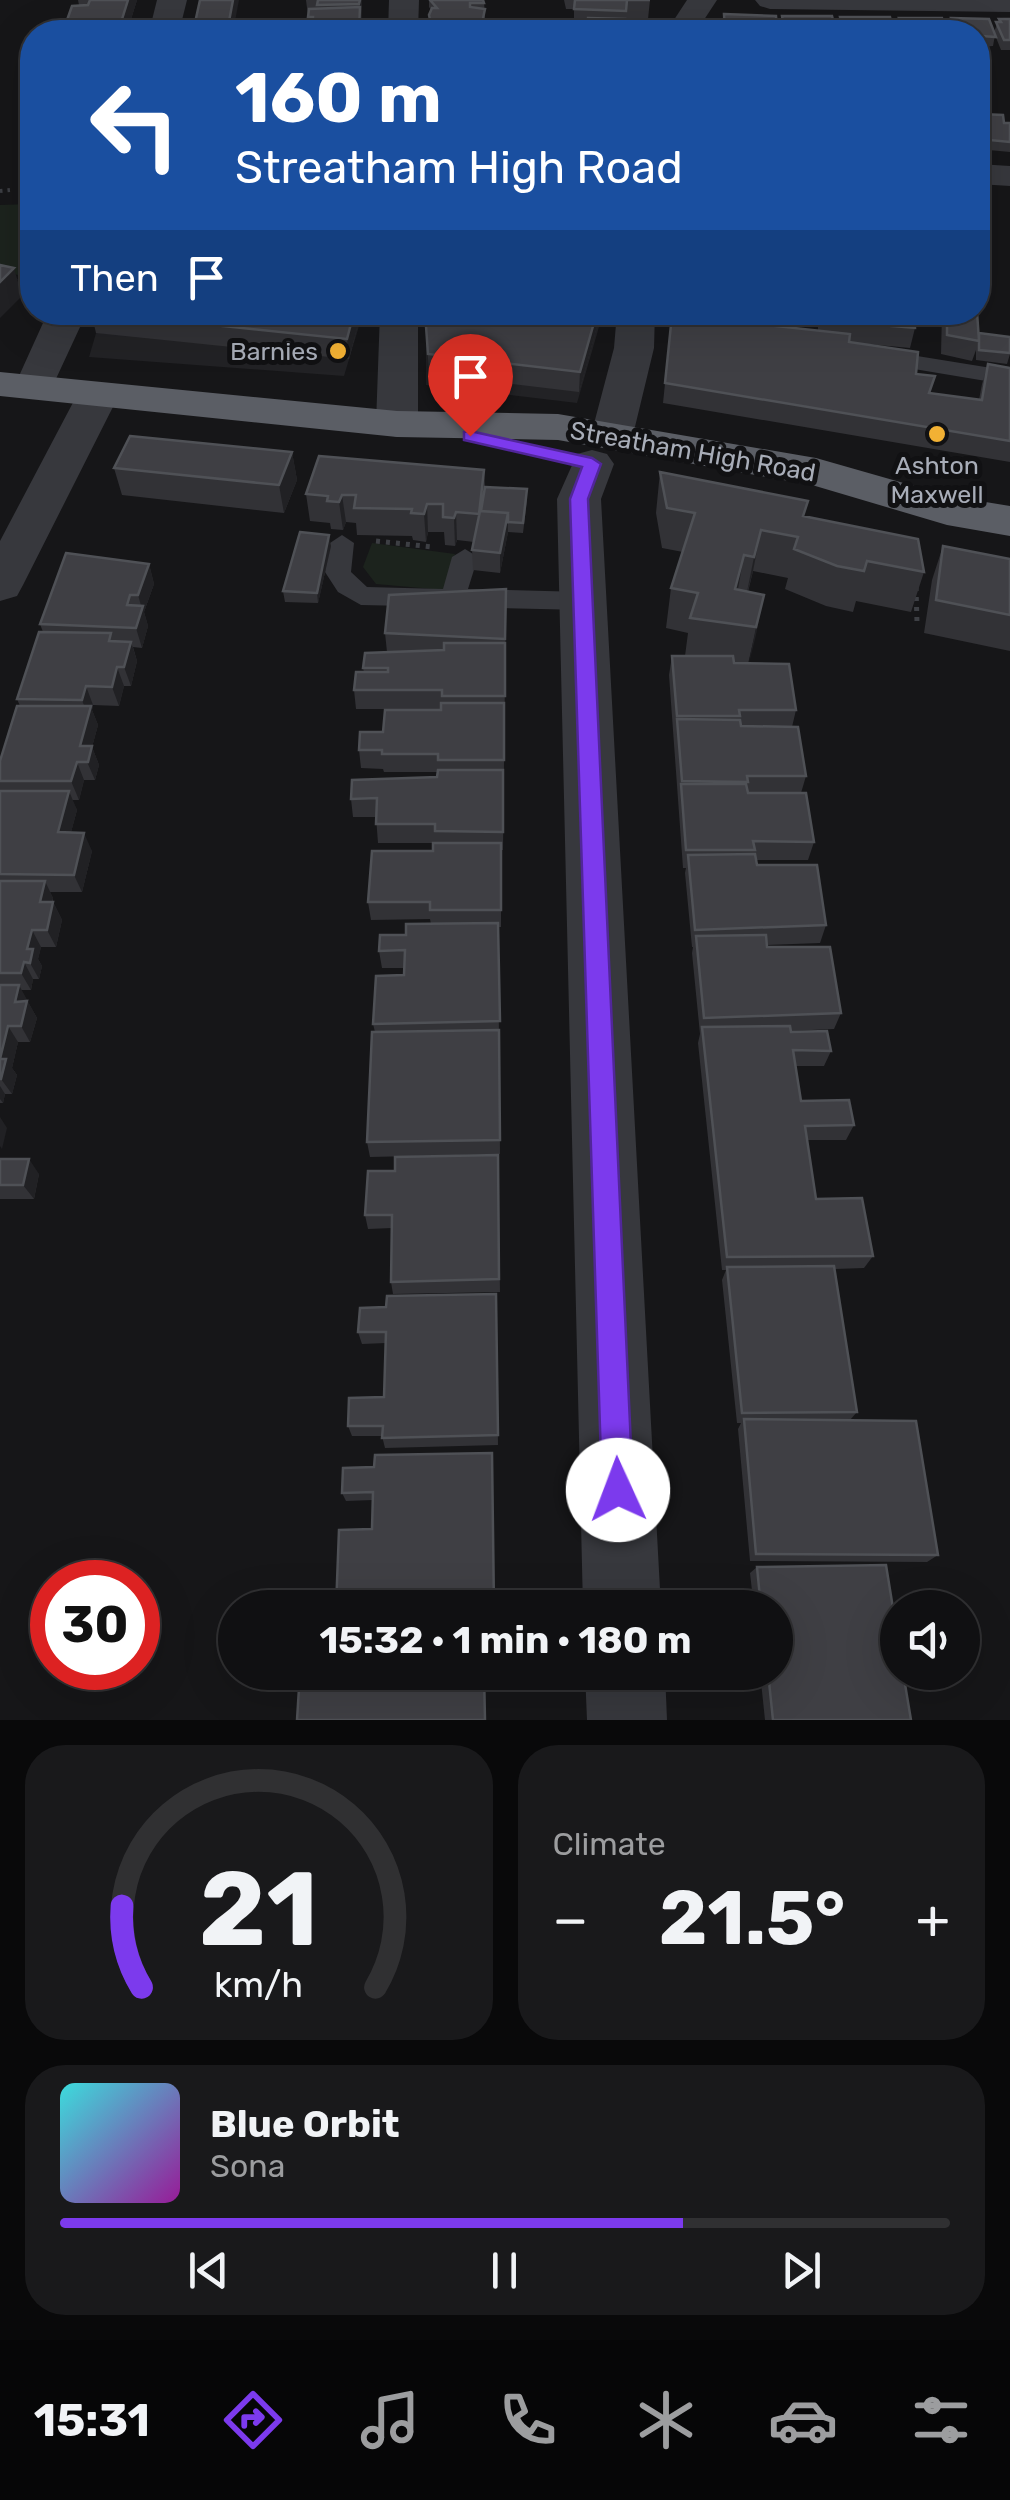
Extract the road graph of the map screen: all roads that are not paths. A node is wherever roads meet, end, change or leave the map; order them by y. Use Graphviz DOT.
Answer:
graph roads {
  1 [pos="770,0"];
  2 [pos="1010,3"];
  3 [pos="59,325"];
  4 [pos="401,325"];
  5 [pos="635,325"];
  6 [pos="862,354"];
  7 [pos="1010,378"];
  8 [pos="17,386"];
  9 [pos="98,395"];
  10 [pos="416,425"];
  11 [pos="602,449"];
  12 [pos="1010,521"];
  13 [pos="353,541"];
  14 [pos="465,557"];
  15 [pos="0,584"];
  16 [pos="453,598"];
  17 [pos="583,600"];
  18 [pos="621,1590"];
  19 [pos="626,1690"];
  20 [pos="627,1720"];
  1 -- 2 [label="street"];
  3 -- 8 [label="street"];
  4 -- 10 [label="street"];
  5 -- 11 [label="street"];
  6 -- 7 [label="lane"];
  8 -- 9 [label="highway, Streatham High Road"];
  9 -- 10 [label="highway, Streatham High Road"];
  9 -- 15 [label="street"];
  10 -- 11 [label="highway, Streatham High Road"];
  11 -- 12 [label="highway, Streatham High Road"];
  11 -- 17 [label="street"];
  13 -- 16 [label="lane"];
  14 -- 16 [label="lane"];
  16 -- 17 [label="lane"];
  17 -- 18 [label="street"];
  19 -- 20 [label="street"];
}
